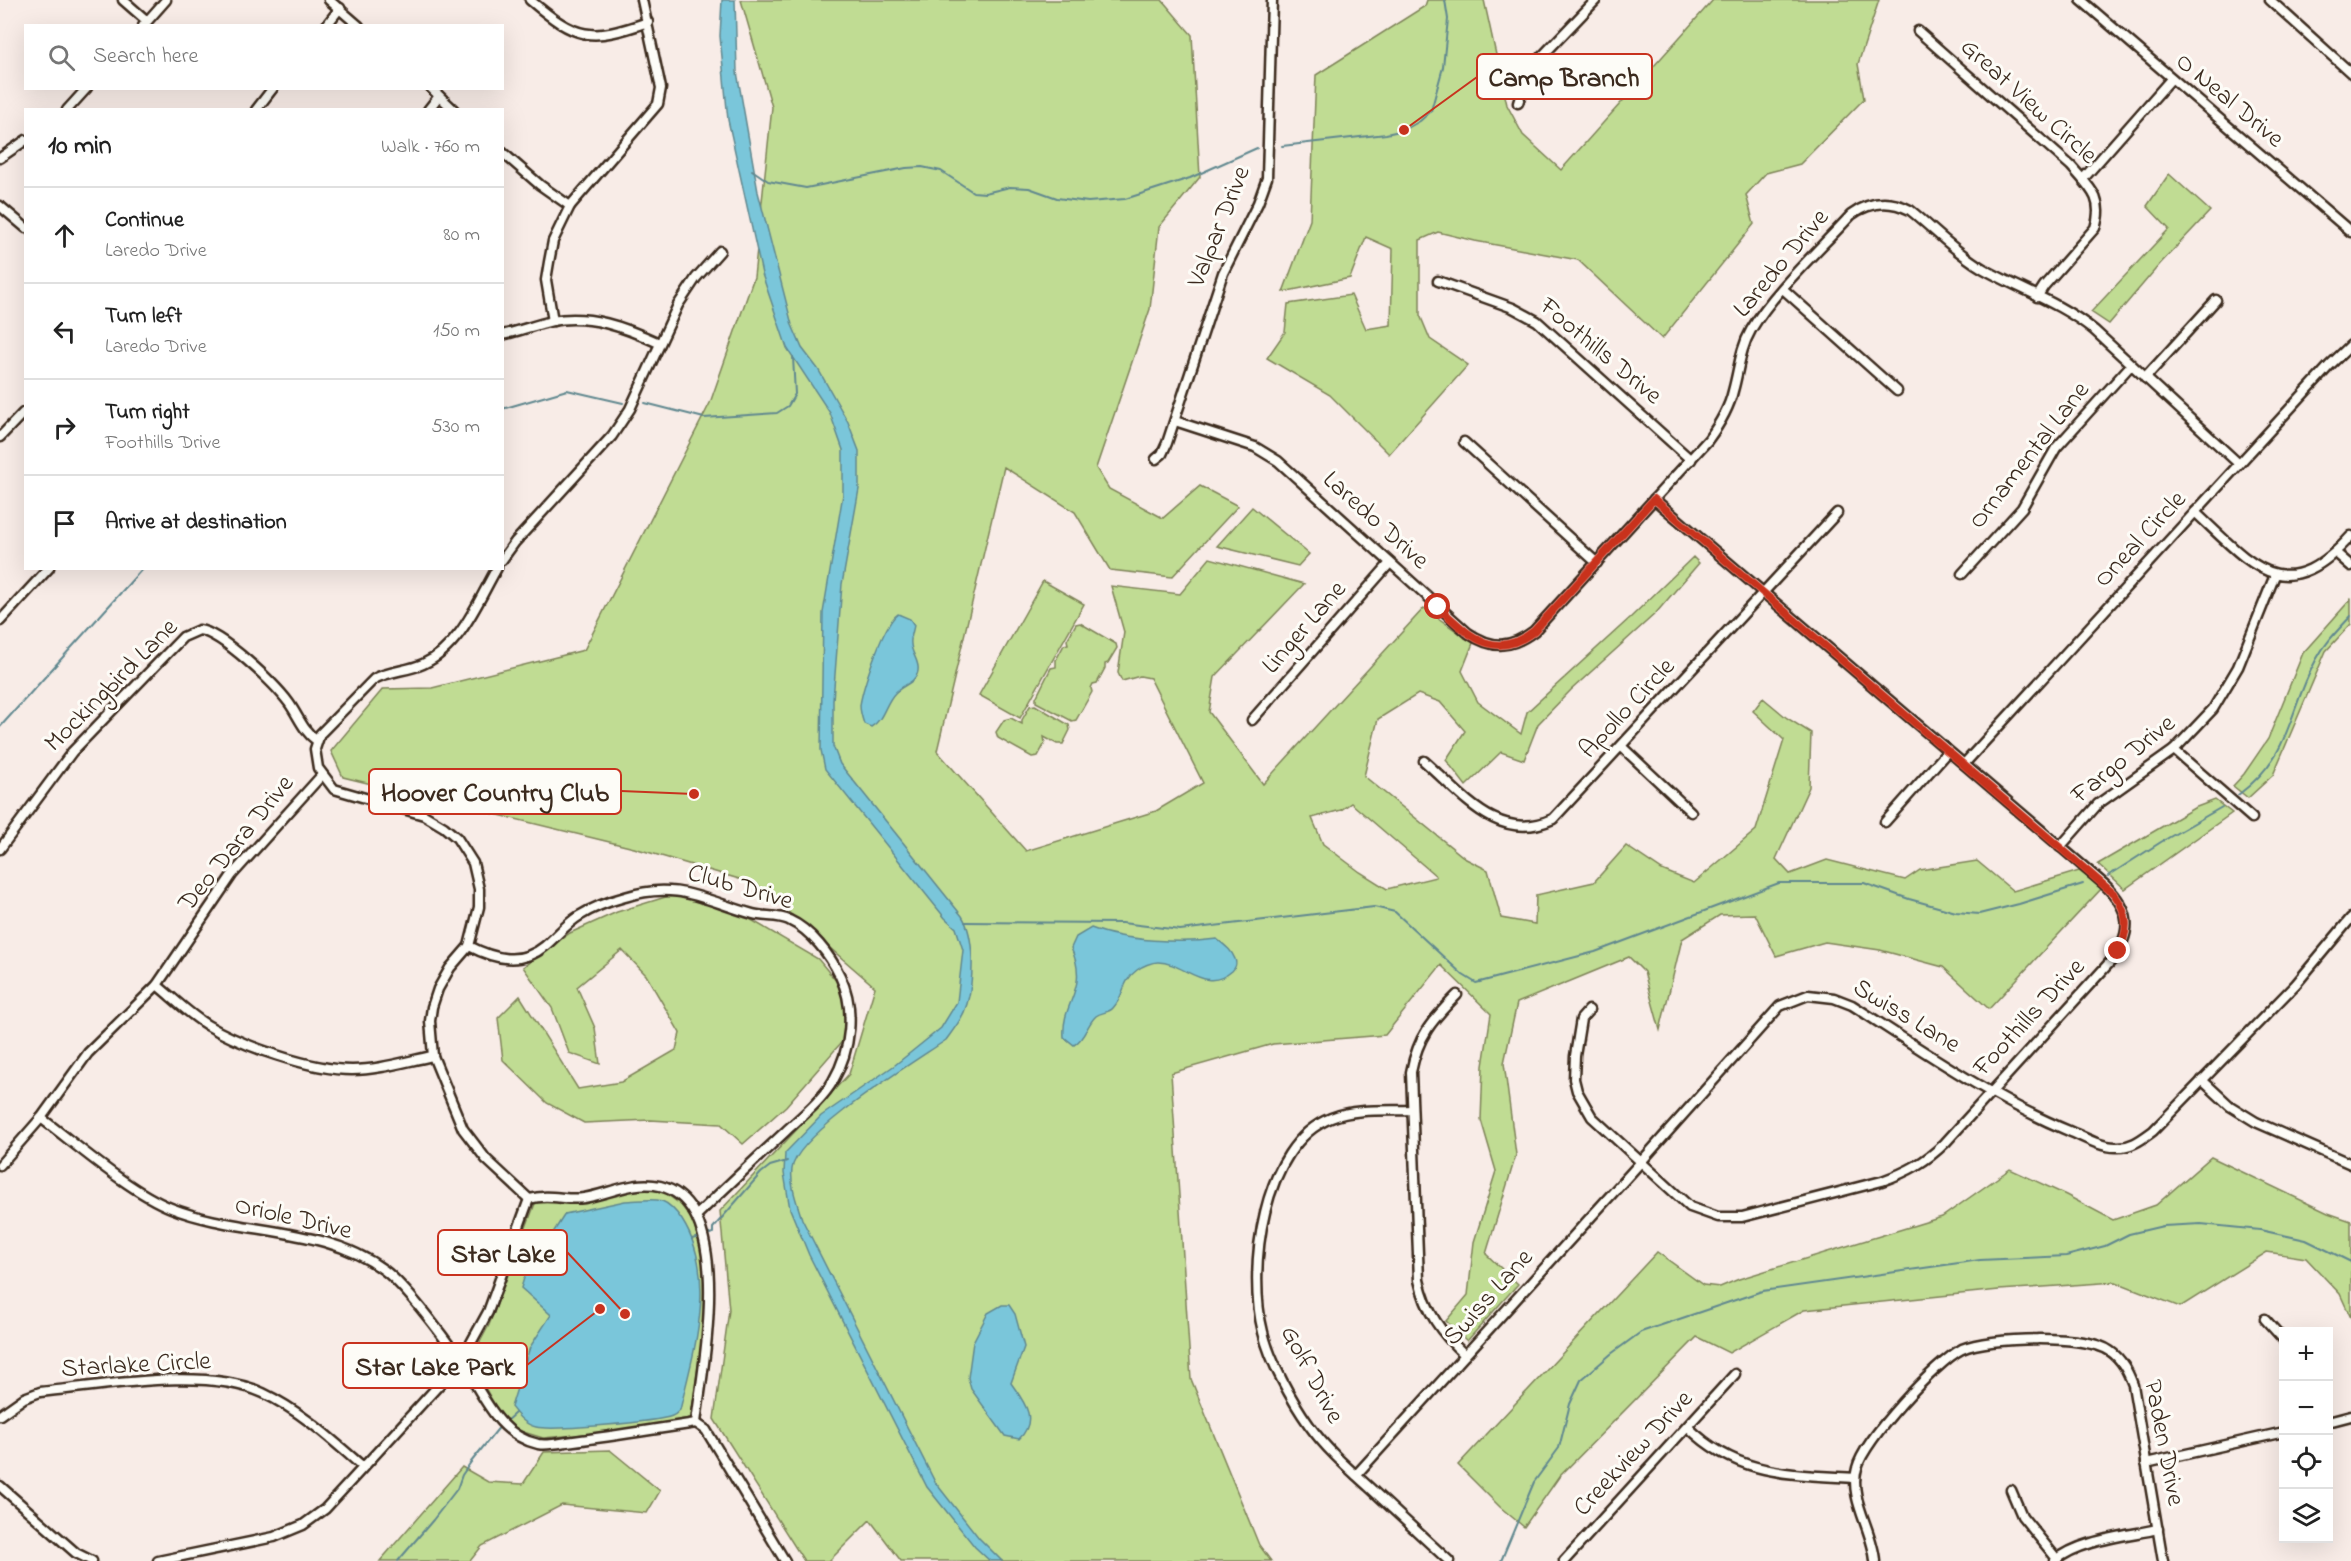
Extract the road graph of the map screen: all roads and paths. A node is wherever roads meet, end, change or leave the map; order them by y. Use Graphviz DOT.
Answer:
graph roads {
  1 [pos="123,0"];
  2 [pos="166,0"];
  3 [pos="329,0"];
  4 [pos="530,0"];
  5 [pos="642,0"];
  6 [pos="1272,0"];
  7 [pos="1596,0"];
  8 [pos="2081,0"];
  9 [pos="2270,0"];
  10 [pos="340,8"];
  11 [pos="648,22"];
  12 [pos="145,23"];
  13 [pos="328,24"];
  14 [pos="357,24"];
  15 [pos="1918,31"];
  16 [pos="2351,73"];
  17 [pos="2171,79"];
  18 [pos="85,90"];
  19 [pos="271,90"];
  20 [pos="433,90"];
  21 [pos="439,96"];
  22 [pos="1518,103"];
  23 [pos="69,108"];
  24 [pos="258,108"];
  25 [pos="430,108"];
  26 [pos="452,108"];
  27 [pos="24,141"];
  28 [pos="504,154"];
  29 [pos="0,158"];
  30 [pos="2083,180"];
  31 [pos="0,206"];
  32 [pos="570,206"];
  33 [pos="24,226"];
  34 [pos="2351,232"];
  35 [pos="720,251"];
  36 [pos="1438,281"];
  37 [pos="1783,289"];
  38 [pos="2037,297"];
  39 [pos="2216,300"];
  40 [pos="553,321"];
  41 [pos="504,334"];
  42 [pos="659,343"];
  43 [pos="2351,345"];
  44 [pos="2131,365"];
  45 [pos="2145,378"];
  46 [pos="1897,391"];
  47 [pos="23,412"];
  48 [pos="1175,422"];
  49 [pos="0,437"];
  50 [pos="1464,442"];
  51 [pos="1156,459"];
  52 [pos="1691,460"];
  53 [pos="2239,464"];
  54 [pos="1654,499"];
  55 [pos="2195,512"];
  56 [pos="1837,513"];
  57 [pos="2351,536"];
  58 [pos="2336,553"];
  59 [pos="504,557"];
  60 [pos="1389,563"];
  61 [pos="1597,563"];
  62 [pos="2351,566"];
  63 [pos="47,570"];
  64 [pos="496,570"];
  65 [pos="1962,574"];
  66 [pos="2275,575"];
  67 [pos="1764,592"];
  68 [pos="0,621"];
  69 [pos="1252,720"];
  70 [pos="317,741"];
  71 [pos="1622,747"];
  72 [pos="2174,750"];
  73 [pos="1948,751"];
  74 [pos="1424,761"];
  75 [pos="1964,764"];
  76 [pos="322,775"];
  77 [pos="1691,812"];
  78 [pos="2252,818"];
  79 [pos="1885,822"];
  80 [pos="2060,848"];
  81 [pos="0,849"];
  82 [pos="2351,918"];
  83 [pos="469,946"];
  84 [pos="157,985"];
  85 [pos="1457,995"];
  86 [pos="1589,1010"];
  87 [pos="433,1056"];
  88 [pos="2202,1080"];
  89 [pos="1990,1092"];
  90 [pos="1412,1110"];
  91 [pos="41,1118"];
  92 [pos="1640,1162"];
  93 [pos="2351,1164"];
  94 [pos="0,1165"];
  95 [pos="529,1199"];
  96 [pos="697,1215"];
  97 [pos="2265,1319"];
  98 [pos="2279,1335"];
  99 [pos="1465,1355"];
  100 [pos="461,1361"];
  101 [pos="1735,1374"];
  102 [pos="0,1415"];
  103 [pos="2351,1416"];
  104 [pos="2333,1421"];
  105 [pos="696,1423"];
  106 [pos="1688,1427"];
  107 [pos="2279,1433"];
  108 [pos="2146,1463"];
  109 [pos="362,1466"];
  110 [pos="1356,1475"];
  111 [pos="1855,1478"];
  112 [pos="0,1486"];
  113 [pos="2012,1490"];
  114 [pos="2158,1529"];
  115 [pos="2056,1560"];
  116 [pos="92,1561"];
  117 [pos="158,1561"];
  118 [pos="785,1561"];
  119 [pos="1449,1561"];
  120 [pos="1564,1561"];
  121 [pos="1875,1561"];
  122 [pos="2163,1561"];
  1 -- 12 [label="street"];
  2 -- 12 [label="street"];
  3 -- 10 [label="street"];
  4 -- 11 [label="street"];
  5 -- 11 [label="street"];
  6 -- 48 [label="street, Valpar Drive"];
  7 -- 22 [label="street"];
  8 -- 17 [label="street, O Neal Drive"];
  9 -- 16 [label="street"];
  10 -- 13 [label="street"];
  10 -- 14 [label="street"];
  11 -- 32 [label="street"];
  15 -- 30 [label="street, Great View Circle"];
  17 -- 30 [label="street"];
  17 -- 34 [label="street, O Neal Drive"];
  18 -- 23 [label="street"];
  19 -- 24 [label="street"];
  20 -- 21 [label="street"];
  21 -- 25 [label="street"];
  21 -- 26 [label="street"];
  27 -- 29 [label="street"];
  28 -- 32 [label="street"];
  30 -- 38 [label="street, Great View Circle"];
  31 -- 33 [label="street"];
  32 -- 40 [label="street"];
  35 -- 42 [label="street"];
  36 -- 52 [label="street, Foothills Drive"];
  37 -- 38 [label="street, Laredo Drive"];
  37 -- 46 [label="street"];
  37 -- 52 [label="street, Laredo Drive"];
  38 -- 44 [label="street, Laredo Drive"];
  39 -- 45 [label="street"];
  40 -- 41 [label="street"];
  40 -- 42 [label="street"];
  42 -- 59 [label="street"];
  43 -- 53 [label="street, Oneal Circle"];
  44 -- 45 [label="street, Laredo Drive"];
  44 -- 65 [label="street, Ornamental Lane"];
  45 -- 53 [label="street, Laredo Drive"];
  47 -- 49 [label="street"];
  48 -- 51 [label="street, Valpar Drive"];
  48 -- 60 [label="street, Laredo Drive"];
  50 -- 61 [label="street"];
  52 -- 54 [label="street, Laredo Drive"];
  53 -- 55 [label="street, Oneal Circle"];
  54 -- 61 [label="street, Laredo Drive"];
  54 -- 67 [label="street, Foothills Drive"];
  55 -- 66 [label="street"];
  55 -- 75 [label="street, Oneal Circle"];
  56 -- 67 [label="street, Apollo Circle"];
  57 -- 58 [label="street"];
  58 -- 62 [label="street"];
  58 -- 66 [label="street"];
  60 -- 61 [label="street, Laredo Drive"];
  60 -- 69 [label="street, Linger Lane"];
  63 -- 68 [label="street"];
  64 -- 70 [label="street"];
  66 -- 72 [label="street, Fargo Drive"];
  67 -- 71 [label="street, Apollo Circle"];
  67 -- 73 [label="street, Foothills Drive"];
  70 -- 76 [label="street"];
  70 -- 81 [label="street, Mockingbird Lane"];
  71 -- 74 [label="street, Apollo Circle"];
  71 -- 77 [label="street"];
  72 -- 78 [label="street"];
  72 -- 80 [label="street, Fargo Drive"];
  73 -- 75 [label="street, Foothills Drive"];
  73 -- 79 [label="street"];
  75 -- 80 [label="street, Foothills Drive"];
  76 -- 83 [label="street, Deo Dara Drive"];
  76 -- 84 [label="street, Deo Dara Drive"];
  80 -- 89 [label="street, Foothills Drive"];
  82 -- 88 [label="street, Swiss Lane"];
  83 -- 87 [label="street, Deo Dara Drive"];
  83 -- 96 [label="street, Club Drive"];
  84 -- 87 [label="street"];
  84 -- 91 [label="street, Deo Dara Drive"];
  85 -- 90 [label="street"];
  86 -- 92 [label="street, Foothills Drive"];
  87 -- 95 [label="street, Deo Dara Drive"];
  88 -- 89 [label="street, Swiss Lane"];
  88 -- 93 [label="street"];
  89 -- 92 [label="street, Foothills Drive"];
  89 -- 92 [label="street, Swiss Lane"];
  90 -- 99 [label="street"];
  90 -- 110 [label="street, Golf Drive"];
  91 -- 94 [label="street, Deo Dara Drive"];
  91 -- 100 [label="street, Oriole Drive"];
  92 -- 99 [label="street, Swiss Lane"];
  95 -- 96 [label="street"];
  95 -- 100 [label="street"];
  96 -- 105 [label="street"];
  97 -- 98 [label="street"];
  99 -- 110 [label="street, Swiss Lane"];
  100 -- 105 [label="street, Oriole Drive"];
  100 -- 109 [label="street"];
  101 -- 106 [label="street, Creekview Drive"];
  102 -- 109 [label="street, Starlake Circle"];
  103 -- 104 [label="street"];
  105 -- 118 [label="street"];
  106 -- 111 [label="street"];
  106 -- 120 [label="street, Creekview Drive"];
  107 -- 108 [label="street"];
  108 -- 111 [label="street, Paden Drive"];
  108 -- 114 [label="street, Paden Drive"];
  109 -- 117 [label="street"];
  110 -- 119 [label="street, Golf Drive"];
  111 -- 121 [label="street"];
  112 -- 116 [label="street"];
  113 -- 115 [label="street"];
  114 -- 115 [label="street"];
  114 -- 122 [label="street, Paden Drive"];
}
